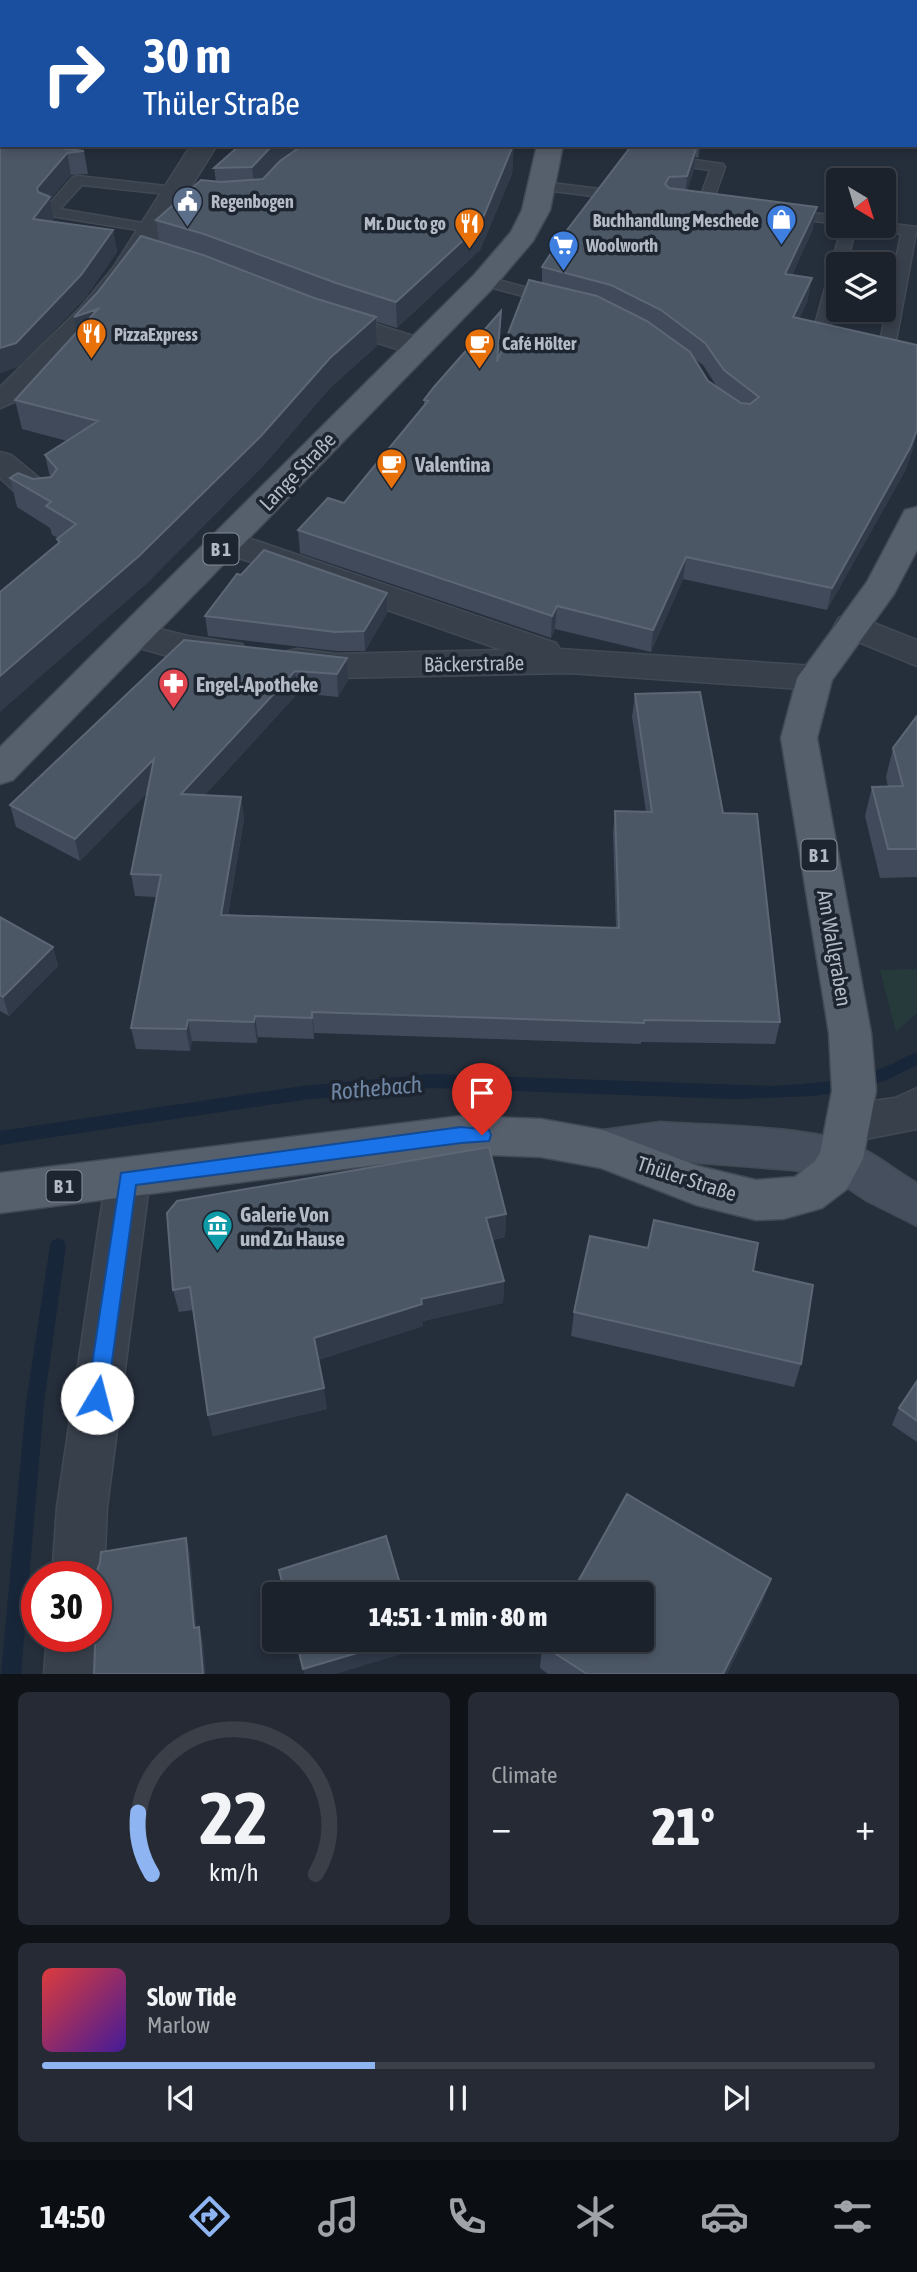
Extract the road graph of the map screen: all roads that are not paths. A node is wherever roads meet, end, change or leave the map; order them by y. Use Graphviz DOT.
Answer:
graph roads {
  1 [pos="203,147"];
  2 [pos="550,147"];
  3 [pos="680,162"];
  4 [pos="543,186"];
  5 [pos="600,193"];
  6 [pos="177,195"];
  7 [pos="732,207"];
  8 [pos="772,212"];
  9 [pos="826,219"];
  10 [pos="913,231"];
  11 [pos="142,240"];
  12 [pos="169,260"];
  13 [pos="484,281"];
  14 [pos="563,303"];
  15 [pos="298,308"];
  16 [pos="826,312"];
  17 [pos="846,342"];
  18 [pos="419,347"];
  19 [pos="907,357"];
  20 [pos="0,399"];
  21 [pos="0,461"];
  22 [pos="44,498"];
  23 [pos="917,517"];
  24 [pos="228,542"];
  25 [pos="851,626"];
  26 [pos="135,635"];
  27 [pos="917,654"];
  28 [pos="569,661"];
  29 [pos="815,678"];
  30 [pos="0,770"];
  31 [pos="913,1116"];
  32 [pos="848,1124"];
  33 [pos="128,1178"];
  34 [pos="0,1193"];
  35 [pos="917,1206"];
  36 [pos="79,1561"];
  37 [pos="73,1652"];
  38 [pos="71,1674"];
  1 -- 6 [label="street"];
  2 -- 4 [label="main road, Lange Straße / B 1"];
  3 -- 7 [label="lane"];
  4 -- 5 [label="lane"];
  4 -- 13 [label="main road, Lange Straße / B 1"];
  6 -- 11 [label="street"];
  6 -- 11 [label="lane"];
  8 -- 9 [label="lane"];
  10 -- 19 [label="lane"];
  11 -- 12 [label="street"];
  11 -- 20 [label="street"];
  13 -- 14 [label="lane"];
  13 -- 18 [label="main road, Lange Straße / B 1"];
  15 -- 18 [label="street"];
  16 -- 17 [label="lane"];
  18 -- 24 [label="main road, Lange Straße / B 1"];
  21 -- 22 [label="street"];
  23 -- 25 [label="main road, Am Wallgraben / B 1"];
  24 -- 26 [label="main road, Lange Straße / B 1"];
  24 -- 28 [label="street"];
  25 -- 27 [label="street"];
  25 -- 29 [label="main road, Am Wallgraben / B 1"];
  26 -- 28 [label="street, Bäckerstraße"];
  26 -- 30 [label="main road, Lange Straße / B 1"];
  28 -- 29 [label="street, Bäckerstraße"];
  29 -- 32 [label="main road, Am Wallgraben / B 1"];
  31 -- 32 [label="street"];
  32 -- 33 [label="main road, Thüler Straße / B 1"];
  32 -- 35 [label="main road"];
  33 -- 34 [label="main road, Thüler Straße / B 1"];
  33 -- 36 [label="street"];
  37 -- 38 [label="street"];
}
